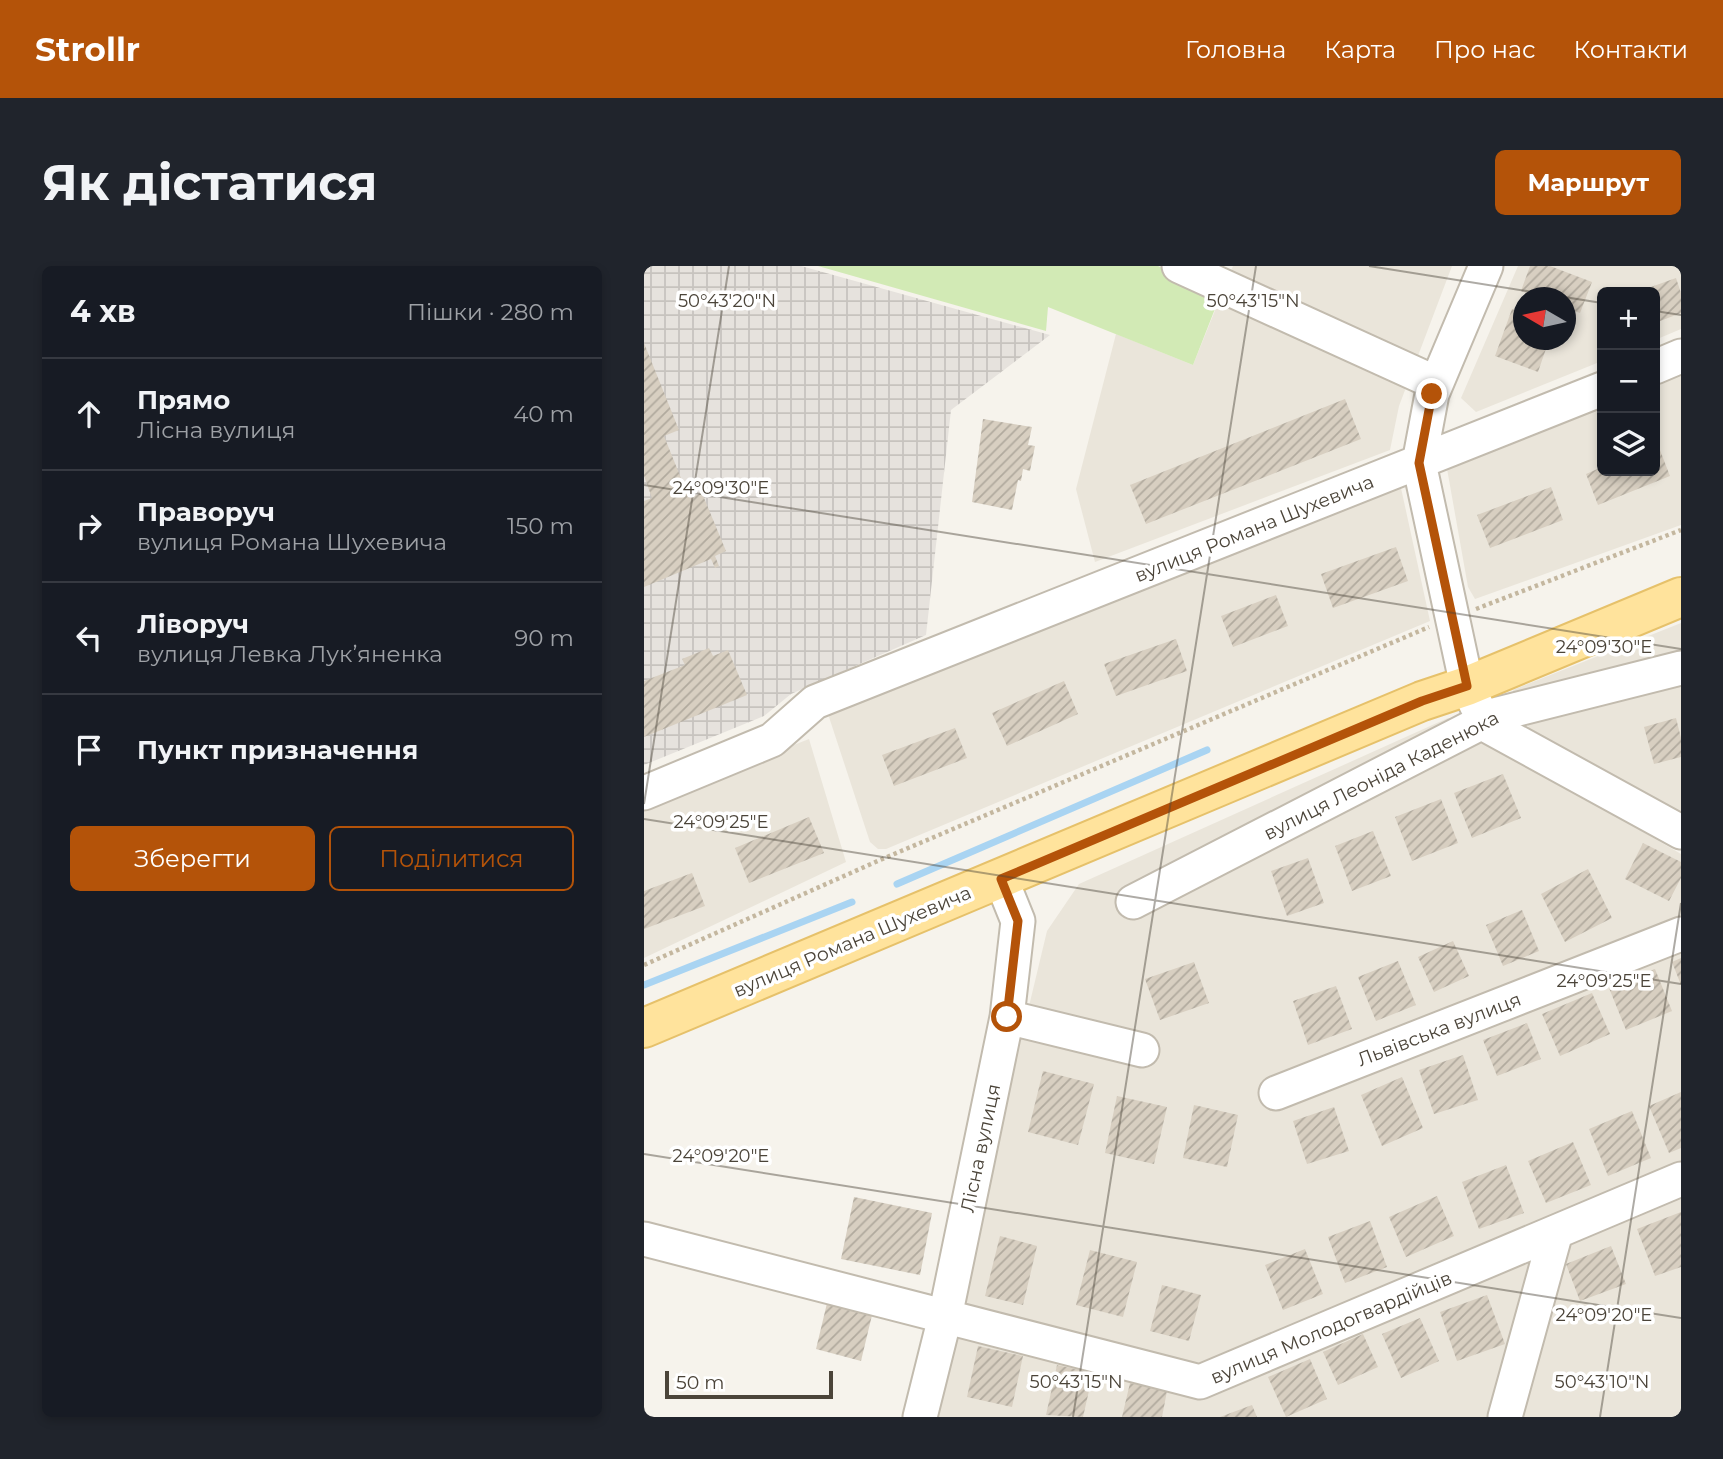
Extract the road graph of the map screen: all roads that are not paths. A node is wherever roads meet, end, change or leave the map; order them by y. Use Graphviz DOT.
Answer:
graph roads {
  1 [pos="1179,266"];
  2 [pos="1486,266"];
  3 [pos="1681,356"];
  4 [pos="1660,365"];
  5 [pos="1437,383"];
  6 [pos="1597,391"];
  7 [pos="1419,463"];
  8 [pos="1681,597"];
  9 [pos="1681,668"];
  10 [pos="1467,686"];
  11 [pos="1485,721"];
  12 [pos="644,793"];
  13 [pos="1681,832"];
  14 [pos="1001,879"];
  15 [pos="1133,902"];
  16 [pos="1681,934"];
  17 [pos="1007,1017"];
  18 [pos="644,1028"];
  19 [pos="1142,1050"];
  20 [pos="1276,1093"];
  21 [pos="1681,1179"];
  22 [pos="1556,1232"];
  23 [pos="644,1239"];
  24 [pos="945,1317"];
  25 [pos="920,1417"];
  26 [pos="1504,1417"];
  1 -- 5 [label="street"];
  2 -- 5 [label="street"];
  3 -- 4 [label="street"];
  5 -- 7 [label="street"];
  6 -- 7 [label="street, вулиця Романа Шухевича"];
  7 -- 10 [label="street"];
  7 -- 12 [label="street, вулиця Романа Шухевича"];
  8 -- 10 [label="main road, вулиця Романа Шухевича"];
  9 -- 11 [label="street, вулиця Леоніда Каденюка"];
  10 -- 11 [label="street"];
  10 -- 14 [label="main road, вулиця Романа Шухевича"];
  11 -- 13 [label="street"];
  11 -- 15 [label="street, вулиця Леоніда Каденюка"];
  14 -- 17 [label="street, Лісна вулиця"];
  14 -- 18 [label="main road, вулиця Романа Шухевича"];
  16 -- 20 [label="street, Львівська вулиця"];
  17 -- 19 [label="street"];
  17 -- 24 [label="street, Лісна вулиця"];
  21 -- 22 [label="street, вулиця Молодогвардійців"];
  22 -- 24 [label="street, вулиця Молодогвардійців"];
  22 -- 26 [label="street"];
  23 -- 24 [label="street, вулиця Молодогвардійців"];
  24 -- 25 [label="street, Лісна вулиця"];
}
